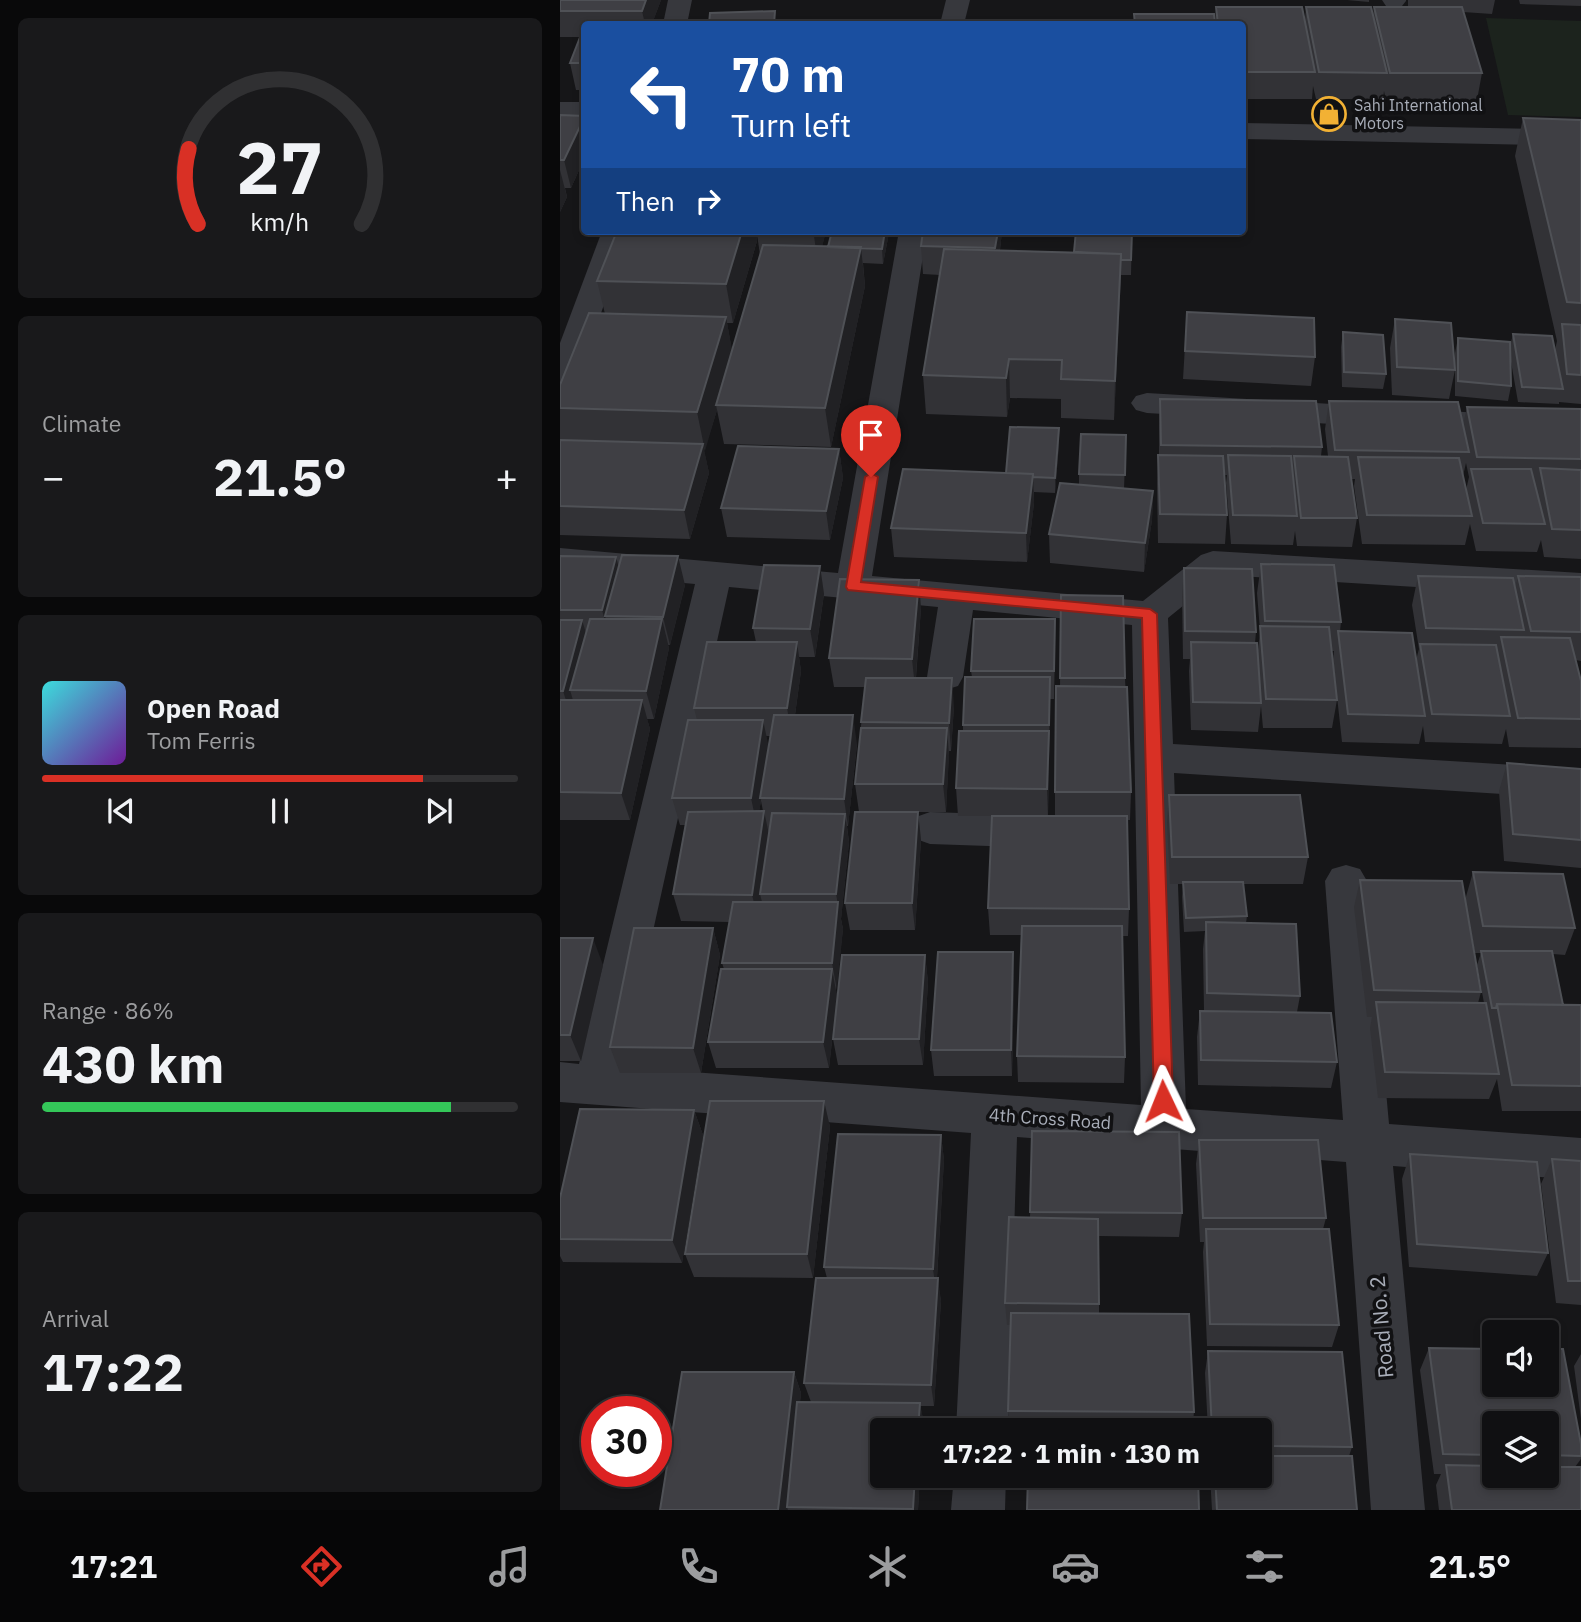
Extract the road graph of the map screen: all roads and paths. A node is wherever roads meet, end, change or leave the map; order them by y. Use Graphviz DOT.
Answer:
graph roads {
  1 [pos="680,0"];
  2 [pos="958,0"];
  3 [pos="676,21"];
  4 [pos="954,21"];
  5 [pos="560,110"];
  6 [pos="581,110"];
  7 [pos="1246,131"];
  8 [pos="1581,138"];
  9 [pos="615,235"];
  10 [pos="912,235"];
  11 [pos="560,384"];
  12 [pos="1147,403"];
  13 [pos="1581,429"];
  14 [pos="560,560"];
  15 [pos="715,574"];
  16 [pos="1581,585"];
  17 [pos="853,587"];
  18 [pos="957,596"];
  19 [pos="1150,614"];
  20 [pos="945,677"];
  21 [pos="1154,757"];
  22 [pos="1581,784"];
  23 [pos="930,828"];
  24 [pos="1075,833"];
  25 [pos="1115,834"];
  26 [pos="1154,835"];
  27 [pos="1346,881"];
  28 [pos="578,1084"];
  29 [pos="995,1115"];
  30 [pos="1164,1128"];
  31 [pos="1366,1143"];
  32 [pos="1581,1159"];
  33 [pos="982,1418"];
  34 [pos="979,1488"];
  35 [pos="978,1510"];
  36 [pos="1398,1510"];
  1 -- 3 [label="street"];
  2 -- 4 [label="street"];
  5 -- 6 [label="street"];
  7 -- 8 [label="street"];
  9 -- 11 [label="street"];
  10 -- 17 [label="street"];
  12 -- 13 [label="street"];
  14 -- 15 [label="street"];
  15 -- 17 [label="street"];
  15 -- 28 [label="street"];
  16 -- 19 [label="street"];
  17 -- 18 [label="street"];
  18 -- 19 [label="street"];
  18 -- 20 [label="street"];
  19 -- 21 [label="street"];
  21 -- 22 [label="street"];
  21 -- 26 [label="street"];
  23 -- 24 [label="street"];
  25 -- 26 [label="street"];
  26 -- 30 [label="street"];
  27 -- 31 [label="street, Road No. 2"];
  28 -- 29 [label="street, 4th Cross Road"];
  29 -- 30 [label="street, 4th Cross Road"];
  29 -- 33 [label="street"];
  30 -- 31 [label="street, 4th Cross Road"];
  31 -- 32 [label="street, 4th Cross Road"];
  31 -- 36 [label="street, Road No. 2"];
  34 -- 35 [label="street"];
}
